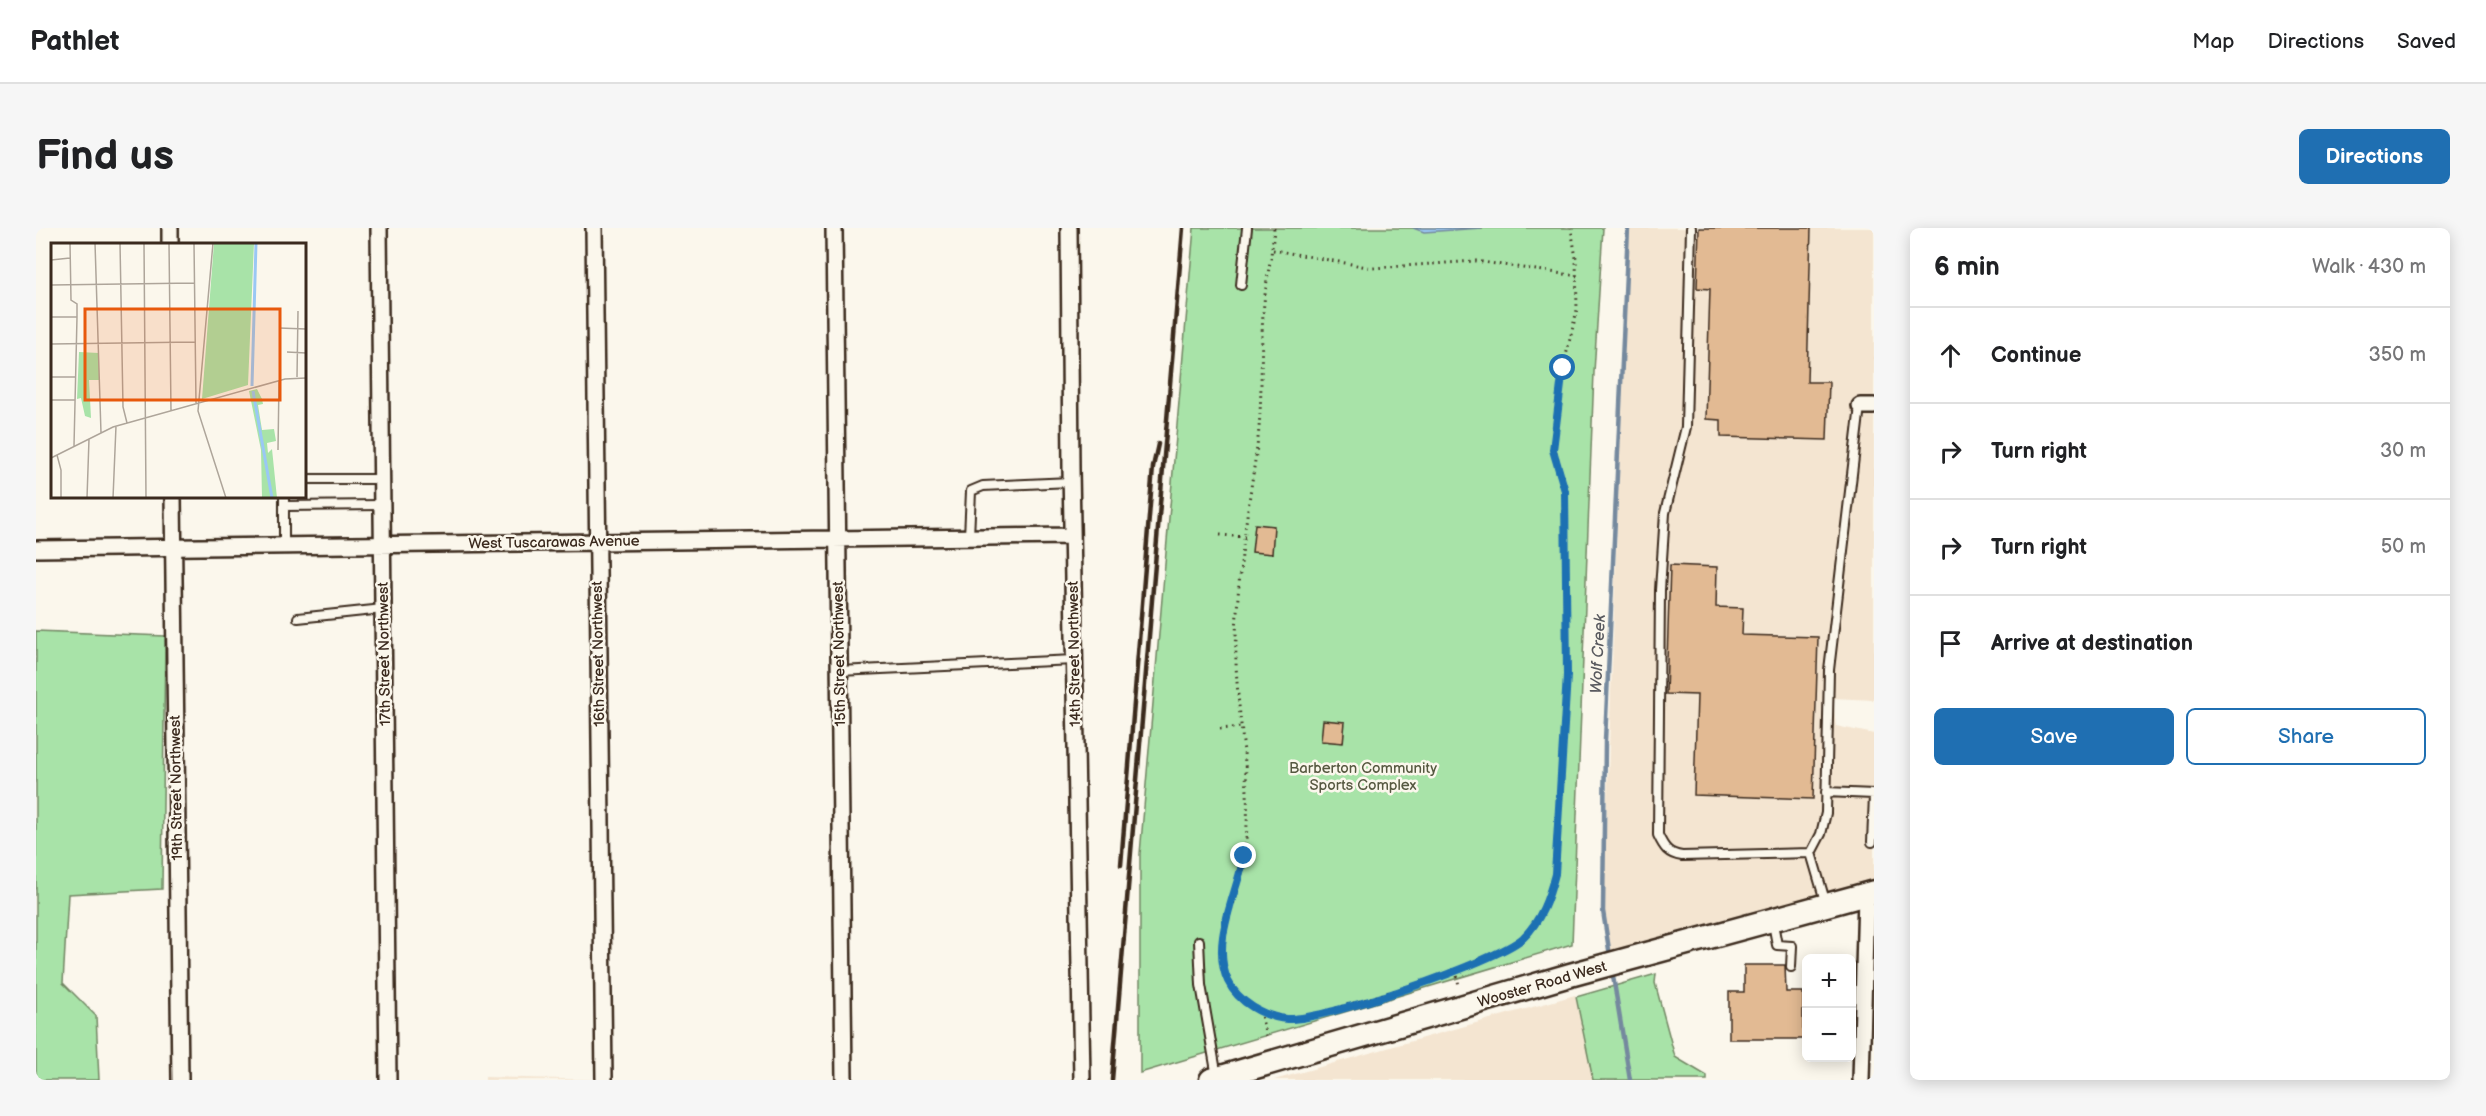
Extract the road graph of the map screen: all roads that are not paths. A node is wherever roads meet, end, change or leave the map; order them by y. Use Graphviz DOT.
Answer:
graph roads {
  1 [pos="379,228"];
  2 [pos="594,228"];
  3 [pos="834,228"];
  4 [pos="1069,228"];
  5 [pos="1247,228"];
  6 [pos="1691,228"];
  7 [pos="1241,285"];
  8 [pos="1867,406"];
  9 [pos="306,479"];
  10 [pos="382,479"];
  11 [pos="1071,482"];
  12 [pos="173,498"];
  13 [pos="284,498"];
  14 [pos="382,505"];
  15 [pos="284,506"];
  16 [pos="1072,536"];
  17 [pos="969,537"];
  18 [pos="838,539"];
  19 [pos="596,542"];
  20 [pos="383,545"];
  21 [pos="284,546"];
  22 [pos="173,547"];
  23 [pos="36,549"];
  24 [pos="383,609"];
  25 [pos="298,618"];
  26 [pos="1074,660"];
  27 [pos="839,671"];
  28 [pos="1826,792"];
  29 [pos="1874,795"];
  30 [pos="1872,842"];
  31 [pos="1811,853"];
  32 [pos="1870,893"];
  33 [pos="1826,906"];
  34 [pos="1773,921"];
  35 [pos="1199,941"];
  36 [pos="1791,967"];
  37 [pos="1214,1079"];
  38 [pos="180,1080"];
  39 [pos="388,1080"];
  40 [pos="604,1080"];
  41 [pos="844,1080"];
  42 [pos="1082,1080"];
  43 [pos="1861,1080"];
  1 -- 10 [label="street, 17th Street Northwest"];
  2 -- 19 [label="street, 16th Street Northwest"];
  3 -- 18 [label="street, 15th Street Northwest"];
  4 -- 11 [label="street, 14th Street Northwest"];
  5 -- 7 [label="lane"];
  6 -- 31 [label="lane"];
  8 -- 28 [label="lane"];
  9 -- 10 [label="lane"];
  10 -- 14 [label="street, 17th Street Northwest"];
  11 -- 16 [label="street, 14th Street Northwest"];
  11 -- 17 [label="lane"];
  12 -- 22 [label="street, 19th Street Northwest"];
  13 -- 15 [label="lane"];
  14 -- 15 [label="lane"];
  14 -- 20 [label="street, 17th Street Northwest"];
  15 -- 21 [label="lane"];
  16 -- 17 [label="street, West Tuscarawas Avenue"];
  16 -- 26 [label="street, 14th Street Northwest"];
  17 -- 18 [label="street, West Tuscarawas Avenue"];
  18 -- 19 [label="street, West Tuscarawas Avenue"];
  18 -- 27 [label="street, 15th Street Northwest"];
  19 -- 20 [label="street, West Tuscarawas Avenue"];
  19 -- 40 [label="street, 16th Street Northwest"];
  20 -- 21 [label="street, West Tuscarawas Avenue"];
  20 -- 24 [label="street, 17th Street Northwest"];
  21 -- 22 [label="street, West Tuscarawas Avenue"];
  22 -- 23 [label="street, West Tuscarawas Avenue"];
  22 -- 38 [label="street, 19th Street Northwest"];
  24 -- 25 [label="lane"];
  24 -- 39 [label="street, 17th Street Northwest"];
  26 -- 27 [label="lane"];
  26 -- 42 [label="street, 14th Street Northwest"];
  27 -- 41 [label="street, 15th Street Northwest"];
  28 -- 29 [label="lane"];
  28 -- 31 [label="lane"];
  29 -- 30 [label="lane"];
  31 -- 33 [label="lane"];
  32 -- 33 [label="main road, Wooster Road West"];
  32 -- 43 [label="street"];
  33 -- 34 [label="main road, Wooster Road West"];
  34 -- 36 [label="lane"];
  34 -- 37 [label="main road, Wooster Road West"];
  35 -- 37 [label="lane"];
}
